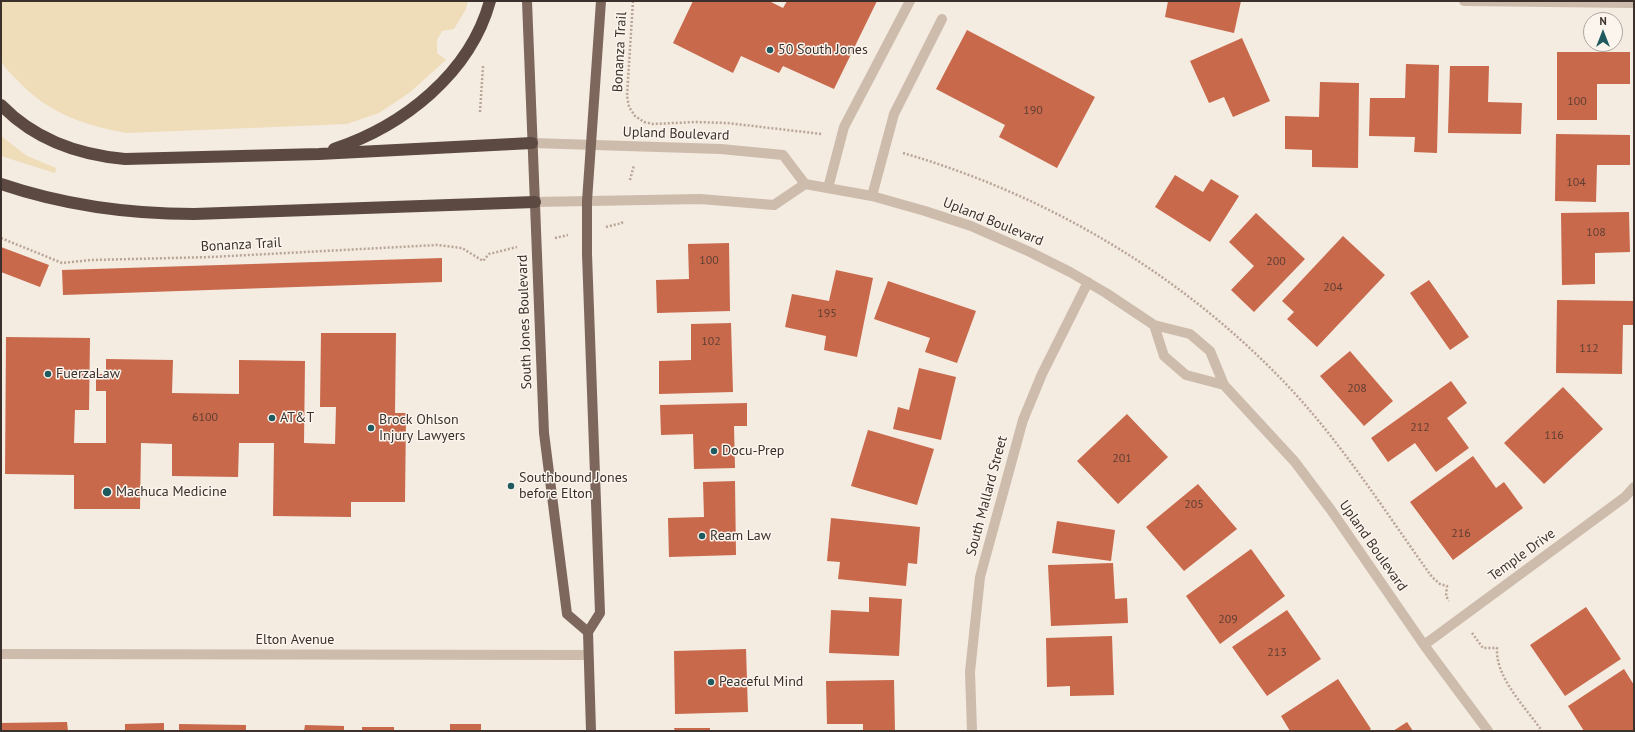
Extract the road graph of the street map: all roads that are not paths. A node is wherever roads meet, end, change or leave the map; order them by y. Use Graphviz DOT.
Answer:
graph roads {
  1 [pos="490,1"];
  2 [pos="526,1"];
  3 [pos="601,1"];
  4 [pos="910,1"];
  5 [pos="1464,1"];
  6 [pos="1634,3"];
  7 [pos="942,19"];
  8 [pos="1,105"];
  9 [pos="532,143"];
  10 [pos="591,146"];
  11 [pos="319,154"];
  12 [pos="1,184"];
  13 [pos="805,184"];
  14 [pos="828,188"];
  15 [pos="872,196"];
  16 [pos="587,201"];
  17 [pos="535,202"];
  18 [pos="1088,282"];
  19 [pos="1154,325"];
  20 [pos="1224,385"];
  21 [pos="1634,487"];
  22 [pos="588,632"];
  23 [pos="1424,644"];
  24 [pos="1,654"];
  25 [pos="588,654"];
  26 [pos="590,731"];
  27 [pos="972,731"];
  28 [pos="1488,731"];
  1 -- 11 [label="highway"];
  2 -- 9 [label="main road, South Jones Boulevard"];
  3 -- 10 [label="main road"];
  4 -- 14 [label="street"];
  5 -- 6 [label="street"];
  7 -- 15 [label="street"];
  8 -- 11 [label="highway"];
  9 -- 10 [label="street, Upland Boulevard"];
  9 -- 11 [label="highway"];
  9 -- 17 [label="main road, South Jones Boulevard"];
  10 -- 13 [label="street, Upland Boulevard"];
  10 -- 16 [label="main road"];
  12 -- 17 [label="highway"];
  13 -- 14 [label="street, Upland Boulevard"];
  13 -- 16 [label="street"];
  14 -- 15 [label="street, Upland Boulevard"];
  15 -- 18 [label="street, Upland Boulevard"];
  16 -- 17 [label="street"];
  16 -- 22 [label="main road"];
  17 -- 22 [label="main road, South Jones Boulevard"];
  18 -- 19 [label="street, Upland Boulevard"];
  18 -- 27 [label="street, South Mallard Street"];
  19 -- 20 [label="street, Upland Boulevard"];
  19 -- 20 [label="street"];
  20 -- 23 [label="street, Upland Boulevard"];
  21 -- 23 [label="street, Temple Drive"];
  22 -- 25 [label="main road"];
  23 -- 28 [label="street, Upland Boulevard"];
  24 -- 25 [label="street, Elton Avenue"];
  25 -- 26 [label="main road"];
}
